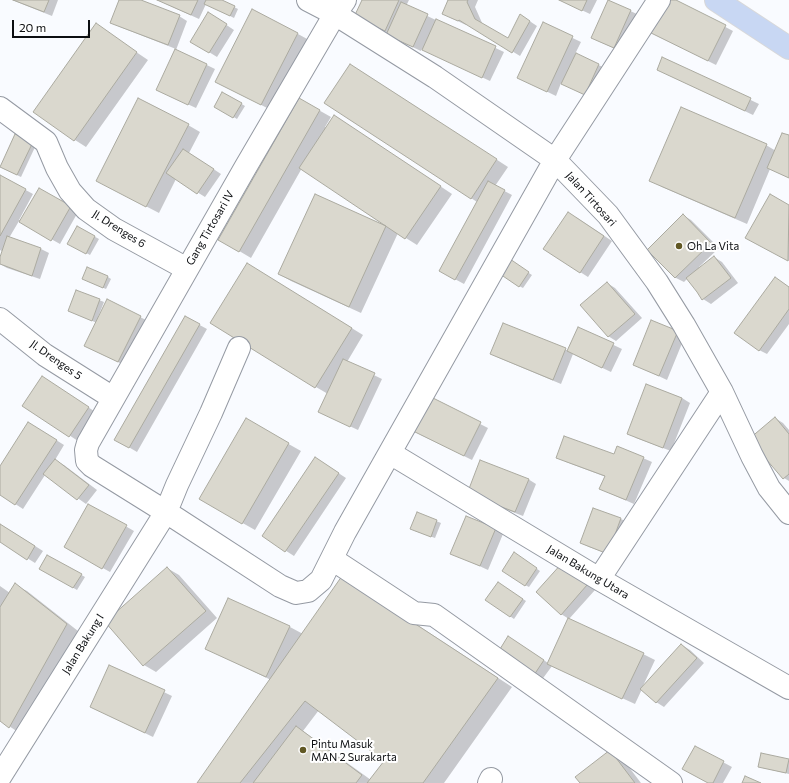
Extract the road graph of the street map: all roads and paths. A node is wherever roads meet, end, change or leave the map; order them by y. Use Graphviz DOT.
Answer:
graph roads {
  1 [pos="308,0"];
  2 [pos="659,0"];
  3 [pos="716,0"];
  4 [pos="340,7"];
  5 [pos="789,48"];
  6 [pos="0,108"];
  7 [pos="555,160"];
  8 [pos="187,269"];
  9 [pos="0,319"];
  10 [pos="239,348"];
  11 [pos="722,392"];
  12 [pos="113,398"];
  13 [pos="390,453"];
  14 [pos="166,512"];
  15 [pos="789,513"];
  16 [pos="332,558"];
  17 [pos="599,579"];
  18 [pos="789,688"];
  19 [pos="0,777"];
  20 [pos="671,783"];
  1 -- 4 [label="street, Jalan Tirtosari"];
  2 -- 7 [label="street"];
  3 -- 5 [label="main road"];
  4 -- 7 [label="street, Jalan Tirtosari"];
  4 -- 8 [label="street, Gang Tirtosari IV"];
  6 -- 8 [label="street, Jl. Drenges 6"];
  7 -- 11 [label="street, Jalan Tirtosari"];
  7 -- 13 [label="street"];
  8 -- 12 [label="street, Gang Tirtosari IV"];
  9 -- 12 [label="street, Jl. Drenges 5"];
  10 -- 14 [label="street, Jalan Bakung I"];
  11 -- 15 [label="street, Jalan Tirtosari"];
  11 -- 17 [label="street"];
  12 -- 14 [label="street, Gang Tirtosari IV"];
  13 -- 16 [label="street"];
  13 -- 17 [label="street, Jalan Bakung Utara"];
  14 -- 16 [label="street"];
  14 -- 19 [label="street, Jalan Bakung I"];
  16 -- 20 [label="street"];
  17 -- 18 [label="street, Jalan Bakung Utara"];
}
